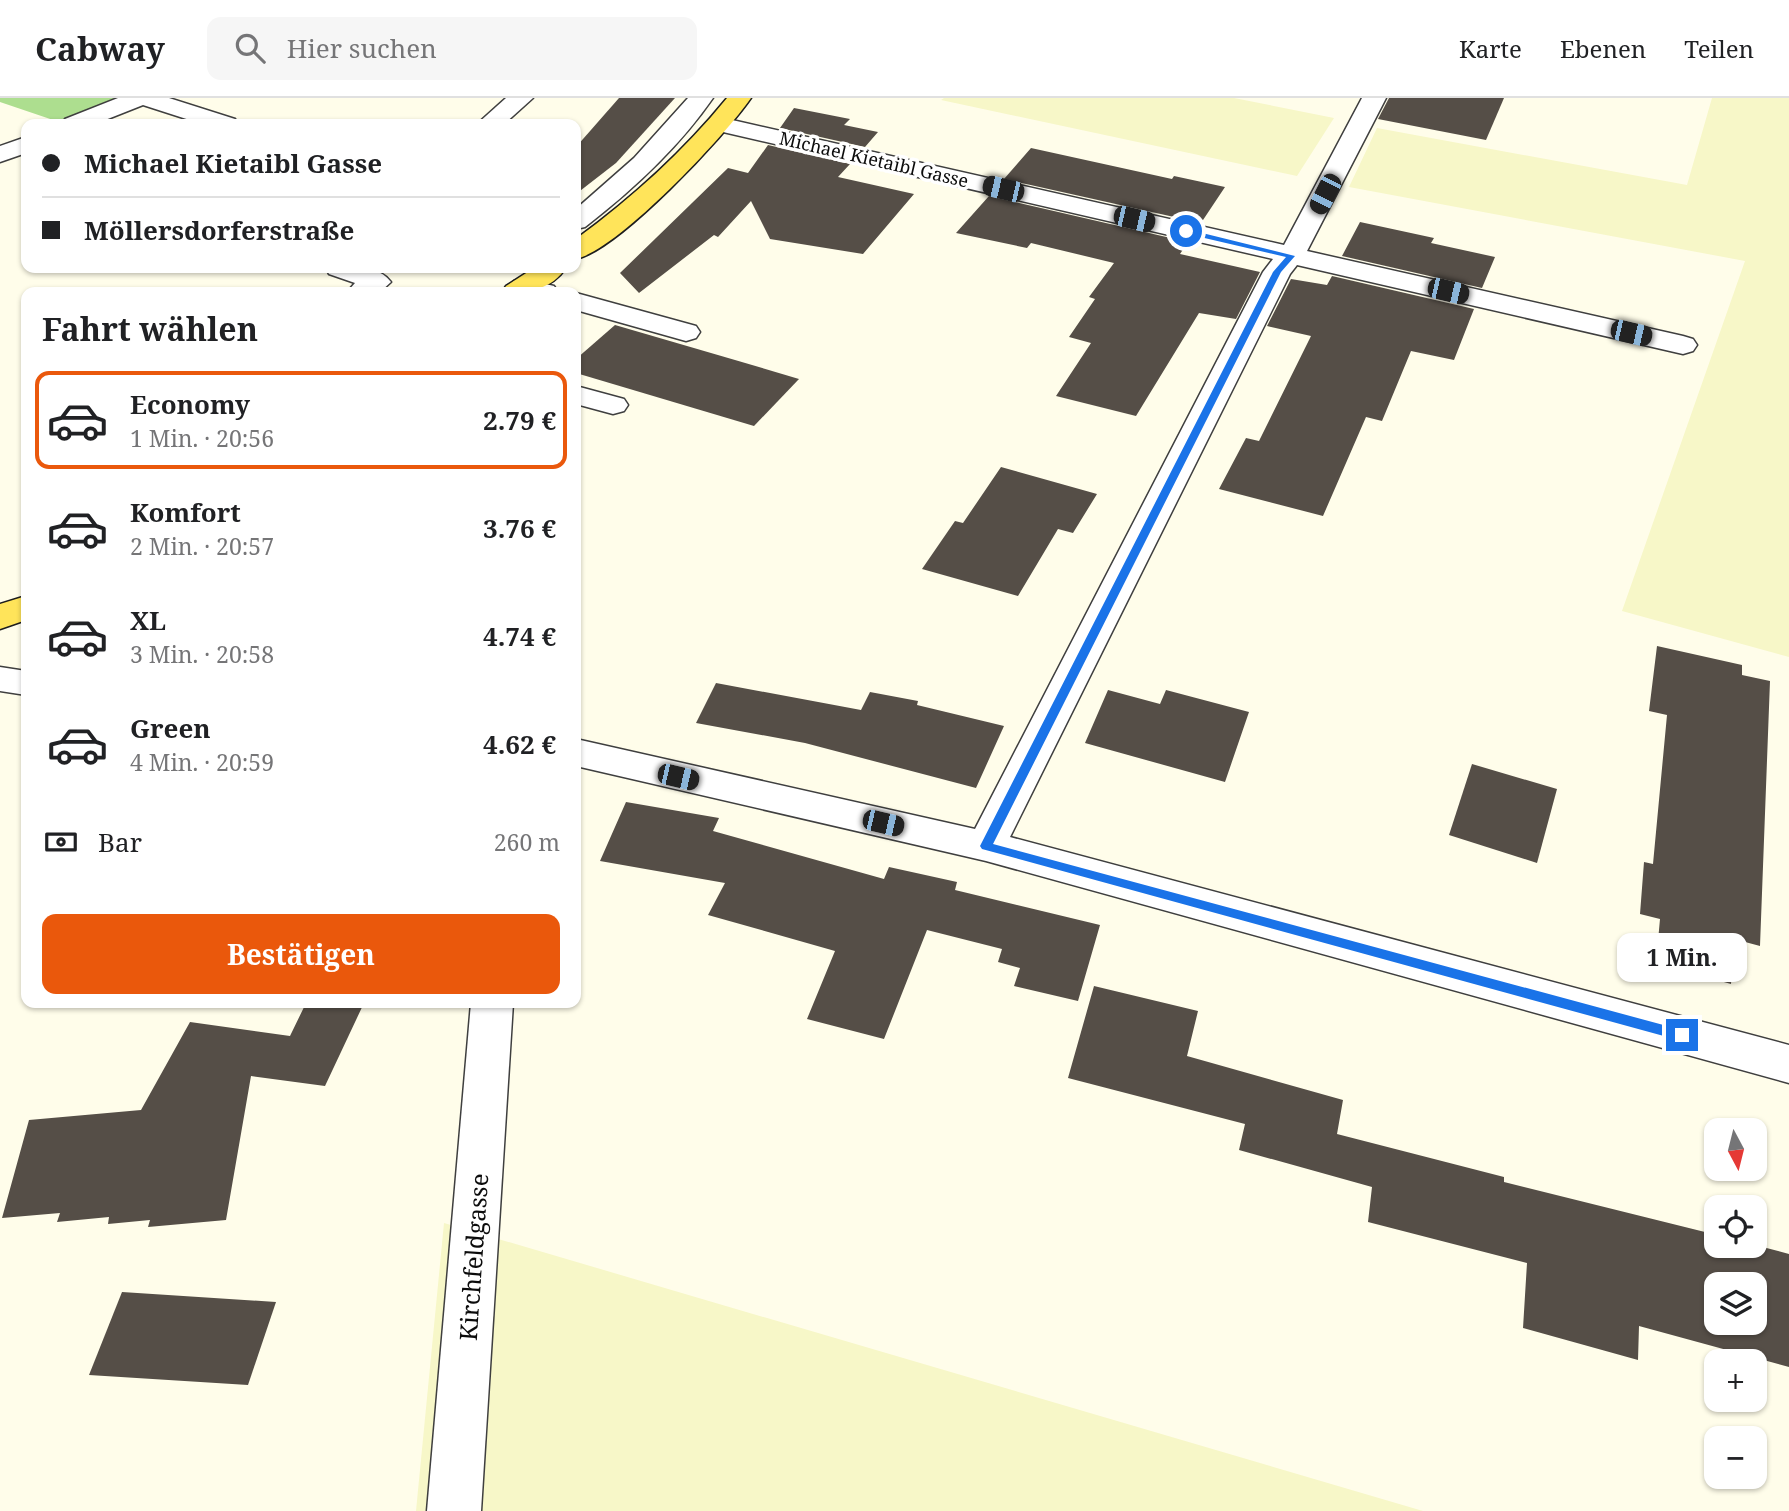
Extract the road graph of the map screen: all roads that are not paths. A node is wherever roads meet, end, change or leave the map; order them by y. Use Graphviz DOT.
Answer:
graph roads {
  1 [pos="139,98"];
  2 [pos="145,98"];
  3 [pos="521,98"];
  4 [pos="701,98"];
  5 [pos="739,98"];
  6 [pos="1374,98"];
  7 [pos="86,119"];
  8 [pos="210,119"];
  9 [pos="495,119"];
  10 [pos="719,124"];
  11 [pos="21,146"];
  12 [pos="0,155"];
  13 [pos="581,236"];
  14 [pos="581,238"];
  15 [pos="1291,256"];
  16 [pos="353,273"];
  17 [pos="547,273"];
  18 [pos="369,287"];
  19 [pos="531,287"];
  20 [pos="581,302"];
  21 [pos="687,332"];
  22 [pos="1683,345"];
  23 [pos="581,396"];
  24 [pos="613,405"];
  25 [pos="21,609"];
  26 [pos="0,617"];
  27 [pos="0,679"];
  28 [pos="21,682"];
  29 [pos="581,754"];
  30 [pos="986,846"];
  31 [pos="492,1008"];
  32 [pos="1789,1064"];
  33 [pos="454,1511"];
  1 -- 7 [label="street"];
  2 -- 8 [label="street"];
  3 -- 9 [label="street"];
  4 -- 13 [label="street"];
  5 -- 10 [label="main road"];
  6 -- 15 [label="street"];
  10 -- 14 [label="main road"];
  10 -- 15 [label="street, Michael Kietaibl Gasse"];
  11 -- 12 [label="street"];
  15 -- 22 [label="street, Michael Kietaibl Gasse"];
  15 -- 30 [label="street"];
  16 -- 18 [label="street"];
  17 -- 19 [label="main road"];
  20 -- 21 [label="street"];
  23 -- 24 [label="street"];
  25 -- 26 [label="main road"];
  27 -- 28 [label="street"];
  29 -- 30 [label="street"];
  30 -- 32 [label="street"];
  31 -- 33 [label="street, Kirchfeldgasse"];
}
